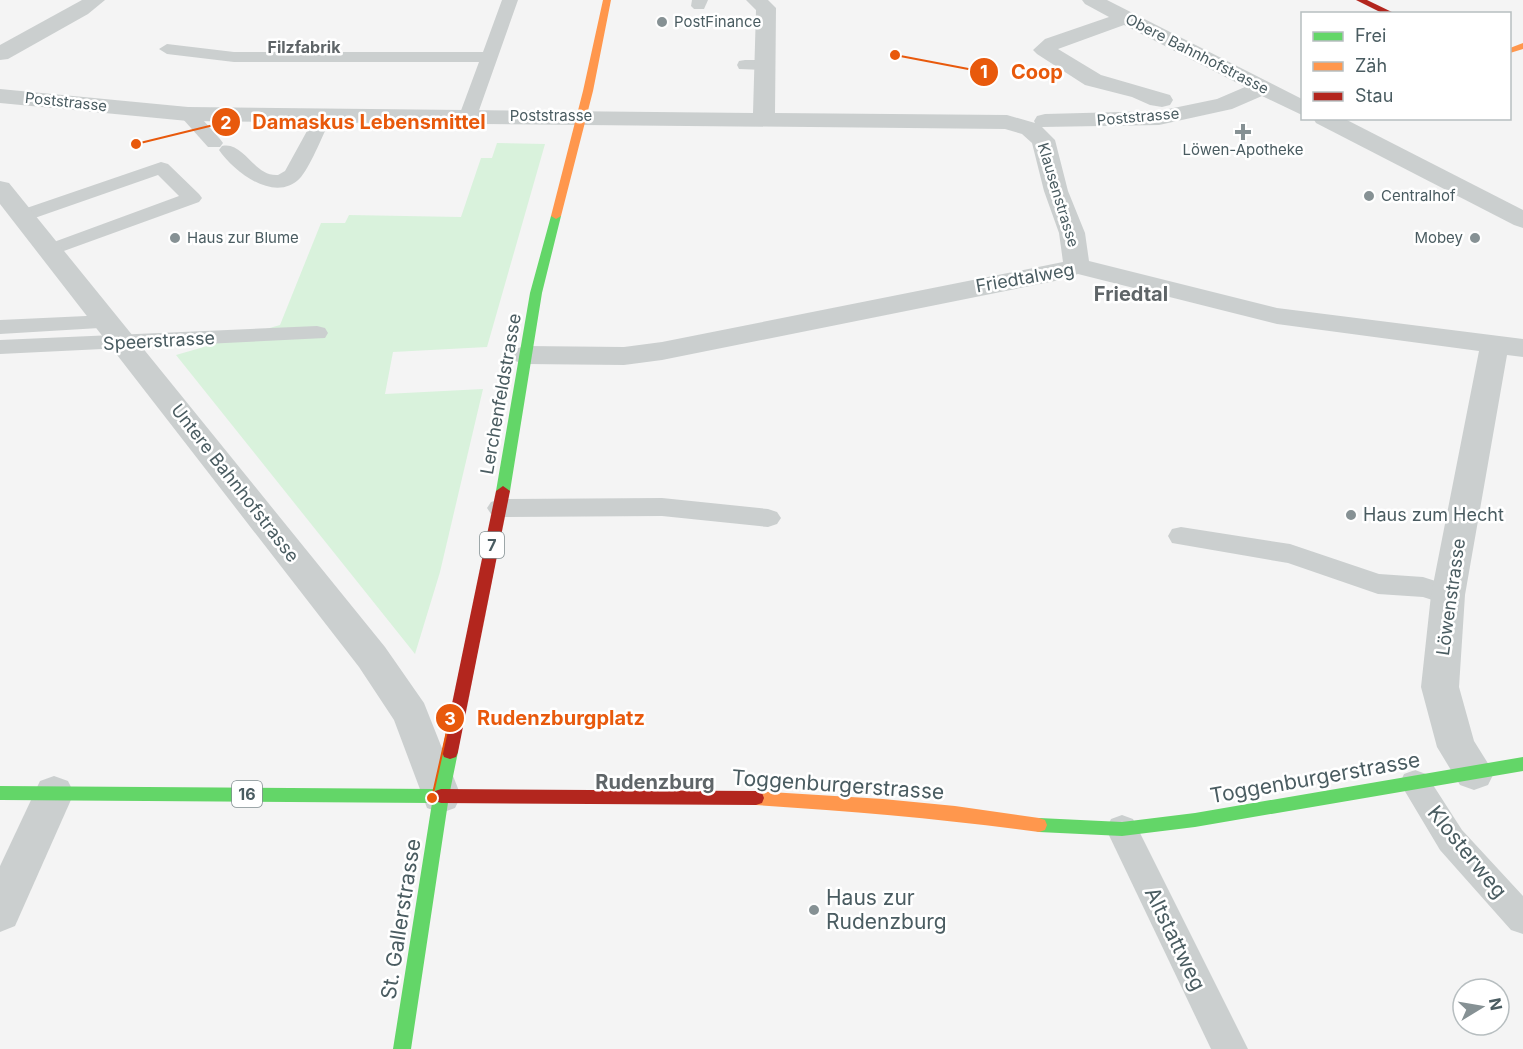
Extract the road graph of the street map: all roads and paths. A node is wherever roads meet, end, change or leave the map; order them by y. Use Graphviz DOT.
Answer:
graph roads {
  1 [pos="95,0"];
  2 [pos="510,0"];
  3 [pos="607,0"];
  4 [pos="756,0"];
  5 [pos="1360,0"];
  6 [pos="1116,7"];
  7 [pos="1387,12"];
  8 [pos="167,49"];
  9 [pos="0,54"];
  10 [pos="490,57"];
  11 [pos="1263,87"];
  12 [pos="0,96"];
  13 [pos="1087,102"];
  14 [pos="1157,105"];
  15 [pos="1301,107"];
  16 [pos="188,114"];
  17 [pos="324,115"];
  18 [pos="468,116"];
  19 [pos="581,117"];
  20 [pos="764,118"];
  21 [pos="1341,121"];
  22 [pos="1038,125"];
  23 [pos="0,188"];
  24 [pos="22,216"];
  25 [pos="1523,220"];
  26 [pos="50,250"];
  27 [pos="1077,266"];
  28 [pos="0,327"];
  29 [pos="116,332"];
  30 [pos="317,333"];
  31 [pos="0,347"];
  32 [pos="1509,347"];
  33 [pos="525,355"];
  34 [pos="500,508"];
  35 [pos="768,518"];
  36 [pos="1181,536"];
  37 [pos="1448,595"];
  38 [pos="1523,764"];
  39 [pos="1474,773"];
  40 [pos="1415,783"];
  41 [pos="0,793"];
  42 [pos="54,793"];
  43 [pos="441,796"];
  44 [pos="1122,829"];
  45 [pos="0,912"];
  46 [pos="1523,919"];
  47 [pos="402,1049"];
  48 [pos="1230,1049"];
  1 -- 9 [label="street"];
  2 -- 10 [label="lane"];
  3 -- 19 [label="main road, Lerchenfeldstrasse / 7"];
  4 -- 20 [label="street"];
  5 -- 7 [label="main road"];
  6 -- 11 [label="street, Obere Bahnhofstrasse"];
  6 -- 13 [label="street"];
  8 -- 10 [label="lane"];
  10 -- 18 [label="lane"];
  11 -- 14 [label="street, Poststrasse"];
  11 -- 15 [label="street, Obere Bahnhofstrasse"];
  12 -- 16 [label="street, Poststrasse"];
  13 -- 14 [label="street, Poststrasse"];
  13 -- 14 [label="street"];
  13 -- 22 [label="street, Poststrasse"];
  16 -- 17 [label="street, Poststrasse"];
  16 -- 17 [label="lane"];
  17 -- 18 [label="street, Poststrasse"];
  18 -- 19 [label="street, Poststrasse"];
  19 -- 20 [label="street, Poststrasse"];
  19 -- 33 [label="main road, Lerchenfeldstrasse / 7"];
  20 -- 22 [label="street, Poststrasse"];
  21 -- 25 [label="street"];
  22 -- 27 [label="street, Klausenstrasse"];
  23 -- 24 [label="street, Untere Bahnhofstrasse"];
  24 -- 26 [label="street, Untere Bahnhofstrasse"];
  24 -- 26 [label="lane"];
  26 -- 29 [label="street, Untere Bahnhofstrasse"];
  27 -- 32 [label="street, Friedtalweg"];
  27 -- 33 [label="street, Friedtalweg"];
  28 -- 29 [label="lane"];
  29 -- 30 [label="lane, Speerstrasse"];
  29 -- 31 [label="lane, Speerstrasse"];
  29 -- 43 [label="street, Untere Bahnhofstrasse"];
  32 -- 37 [label="street, Löwenstrasse"];
  33 -- 34 [label="main road, Lerchenfeldstrasse / 7"];
  34 -- 35 [label="lane"];
  34 -- 43 [label="main road, Lerchenfeldstrasse / 7"];
  36 -- 37 [label="lane"];
  37 -- 39 [label="street, Löwenstrasse"];
  38 -- 39 [label="main road, Toggenburgerstrasse"];
  39 -- 40 [label="main road, Toggenburgerstrasse"];
  40 -- 44 [label="main road, Toggenburgerstrasse"];
  40 -- 46 [label="lane, Klosterweg"];
  41 -- 42 [label="main road, Toggenburgerstrasse / 16"];
  42 -- 43 [label="main road, Toggenburgerstrasse / 16"];
  42 -- 45 [label="street"];
  43 -- 44 [label="main road, Toggenburgerstrasse"];
  43 -- 47 [label="main road, St. Gallerstrasse / 7"];
  44 -- 48 [label="lane, Altstattweg"];
}
